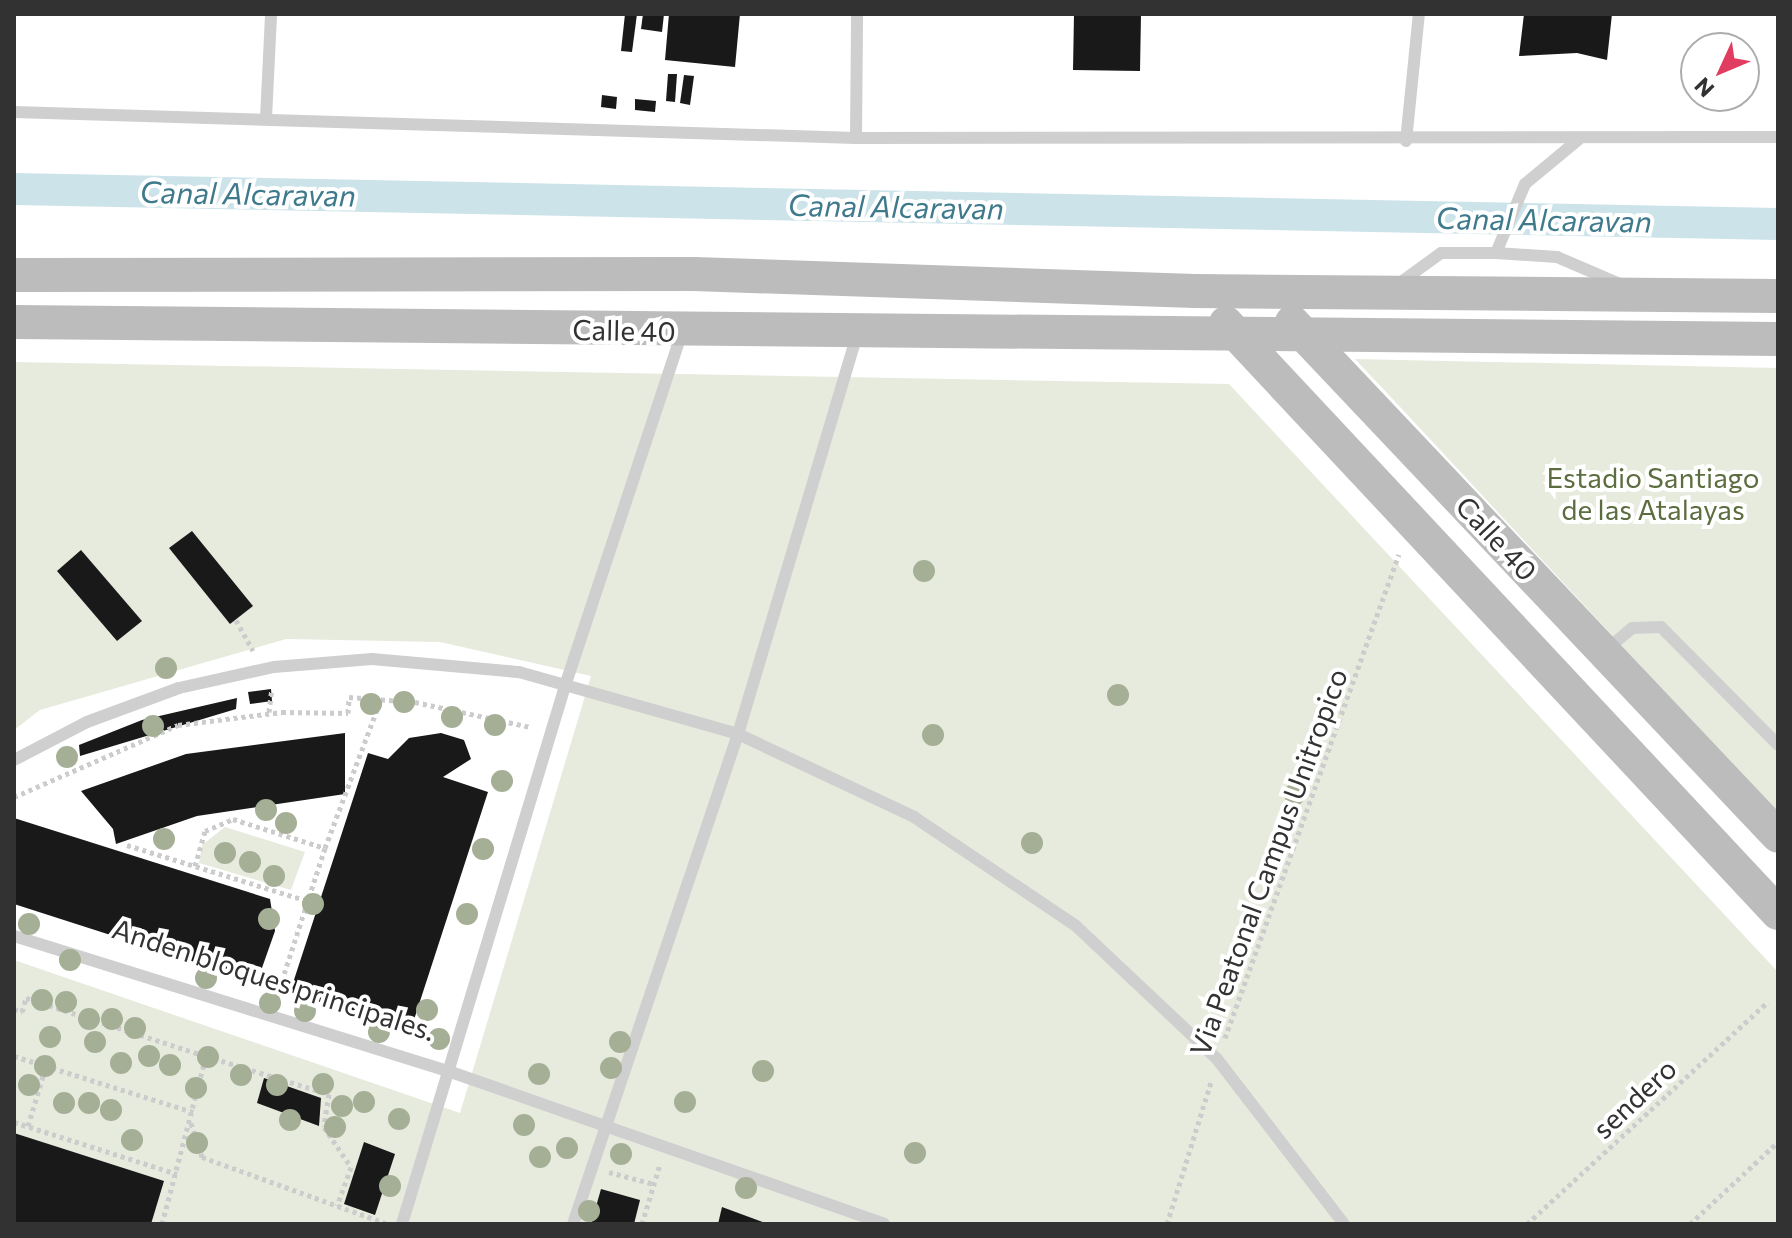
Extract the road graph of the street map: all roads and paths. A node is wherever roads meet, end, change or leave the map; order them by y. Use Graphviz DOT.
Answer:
graph roads {
  1 [pos="271,14"];
  2 [pos="857,14"];
  3 [pos="1419,14"];
  4 [pos="14,112"];
  5 [pos="266,118"];
  6 [pos="1778,137"];
  7 [pos="856,138"];
  8 [pos="1578,140"];
  9 [pos="1406,141"];
  10 [pos="1496,253"];
  11 [pos="14,275"];
  12 [pos="1259,287"];
  13 [pos="1391,289"];
  14 [pos="1195,291"];
  15 [pos="1639,294"];
  16 [pos="1778,296"];
  17 [pos="14,322"];
  18 [pos="860,326"];
  19 [pos="683,330"];
  20 [pos="1234,332"];
  21 [pos="1302,332"];
  22 [pos="1778,339"];
  23 [pos="1411,515"];
  24 [pos="1604,652"];
  25 [pos="566,683"];
  26 [pos="381,699"];
  27 [pos="542,730"];
  28 [pos="738,734"];
  29 [pos="1778,745"];
  30 [pos="14,760"];
  31 [pos="14,797"];
  32 [pos="1778,836"];
  33 [pos="127,845"];
  34 [pos="325,848"];
  35 [pos="195,866"];
  36 [pos="308,901"];
  37 [pos="1778,913"];
  38 [pos="14,936"];
  39 [pos="261,997"];
  40 [pos="275,1001"];
  41 [pos="1768,1002"];
  42 [pos="290,1007"];
  43 [pos="14,1009"];
  44 [pos="271,1015"];
  45 [pos="14,1056"];
  46 [pos="206,1056"];
  47 [pos="1217,1059"];
  48 [pos="46,1066"];
  49 [pos="448,1071"];
  50 [pos="193,1112"];
  51 [pos="14,1122"];
  52 [pos="191,1122"];
  53 [pos="28,1126"];
  54 [pos="605,1129"];
  55 [pos="1778,1142"];
  56 [pos="664,1150"];
  57 [pos="592,1168"];
  58 [pos="177,1174"];
  59 [pos="654,1184"];
  60 [pos="337,1206"];
  61 [pos="162,1224"];
  62 [pos="387,1224"];
  63 [pos="402,1224"];
  64 [pos="573,1224"];
  65 [pos="642,1224"];
  66 [pos="884,1224"];
  67 [pos="1167,1224"];
  68 [pos="1344,1224"];
  69 [pos="1527,1224"];
  70 [pos="1690,1224"];
  1 -- 5 [label="lane"];
  2 -- 7 [label="lane"];
  3 -- 9 [label="lane"];
  4 -- 5 [label="lane"];
  5 -- 7 [label="lane"];
  6 -- 8 [label="lane"];
  7 -- 9 [label="lane"];
  8 -- 9 [label="lane"];
  8 -- 10 [label="lane"];
  10 -- 13 [label="lane"];
  10 -- 15 [label="lane"];
  11 -- 14 [label="main road, Calle 40"];
  12 -- 13 [label="main road"];
  12 -- 14 [label="main road, Calle 40"];
  12 -- 21 [label="main road, Calle 40"];
  13 -- 15 [label="main road"];
  14 -- 20 [label="main road, Calle 40"];
  15 -- 16 [label="main road"];
  17 -- 19 [label="main road, Calle 40"];
  18 -- 19 [label="main road, Calle 40"];
  18 -- 20 [label="main road, Calle 40"];
  18 -- 28 [label="lane"];
  19 -- 25 [label="lane"];
  20 -- 21 [label="main road"];
  20 -- 23 [label="main road, Calle 40"];
  21 -- 22 [label="main road"];
  21 -- 24 [label="main road, Calle 40"];
  23 -- 37 [label="main road, Calle 40"];
  23 -- 47 [label="path, Via Peatonal Campus Unitropico"];
  24 -- 29 [label="lane"];
  24 -- 32 [label="main road, Calle 40"];
  25 -- 28 [label="lane"];
  25 -- 30 [label="lane"];
  25 -- 49 [label="lane"];
  26 -- 27 [label="path"];
  26 -- 31 [label="path"];
  26 -- 34 [label="path"];
  28 -- 47 [label="lane"];
  28 -- 54 [label="lane"];
  33 -- 35 [label="path"];
  34 -- 35 [label="path"];
  34 -- 36 [label="path"];
  35 -- 36 [label="path"];
  36 -- 40 [label="path"];
  38 -- 44 [label="lane"];
  39 -- 40 [label="path, Anden bloques principales."];
  40 -- 42 [label="path, Anden bloques principales."];
  40 -- 44 [label="path"];
  41 -- 69 [label="path, sendero"];
  43 -- 46 [label="path"];
  44 -- 49 [label="lane"];
  45 -- 48 [label="path"];
  46 -- 50 [label="path"];
  46 -- 60 [label="path"];
  47 -- 67 [label="path, Via Peatonal Campus Unitropico"];
  47 -- 68 [label="lane"];
  48 -- 50 [label="path"];
  48 -- 53 [label="path"];
  49 -- 54 [label="lane"];
  49 -- 63 [label="lane"];
  50 -- 52 [label="path"];
  51 -- 53 [label="path"];
  52 -- 58 [label="path"];
  52 -- 60 [label="path"];
  53 -- 58 [label="path"];
  54 -- 56 [label="lane"];
  54 -- 57 [label="lane"];
  55 -- 70 [label="path"];
  56 -- 59 [label="path"];
  56 -- 66 [label="lane"];
  57 -- 59 [label="path"];
  57 -- 64 [label="lane"];
  58 -- 61 [label="path"];
  59 -- 65 [label="path"];
  60 -- 62 [label="path"];
}
